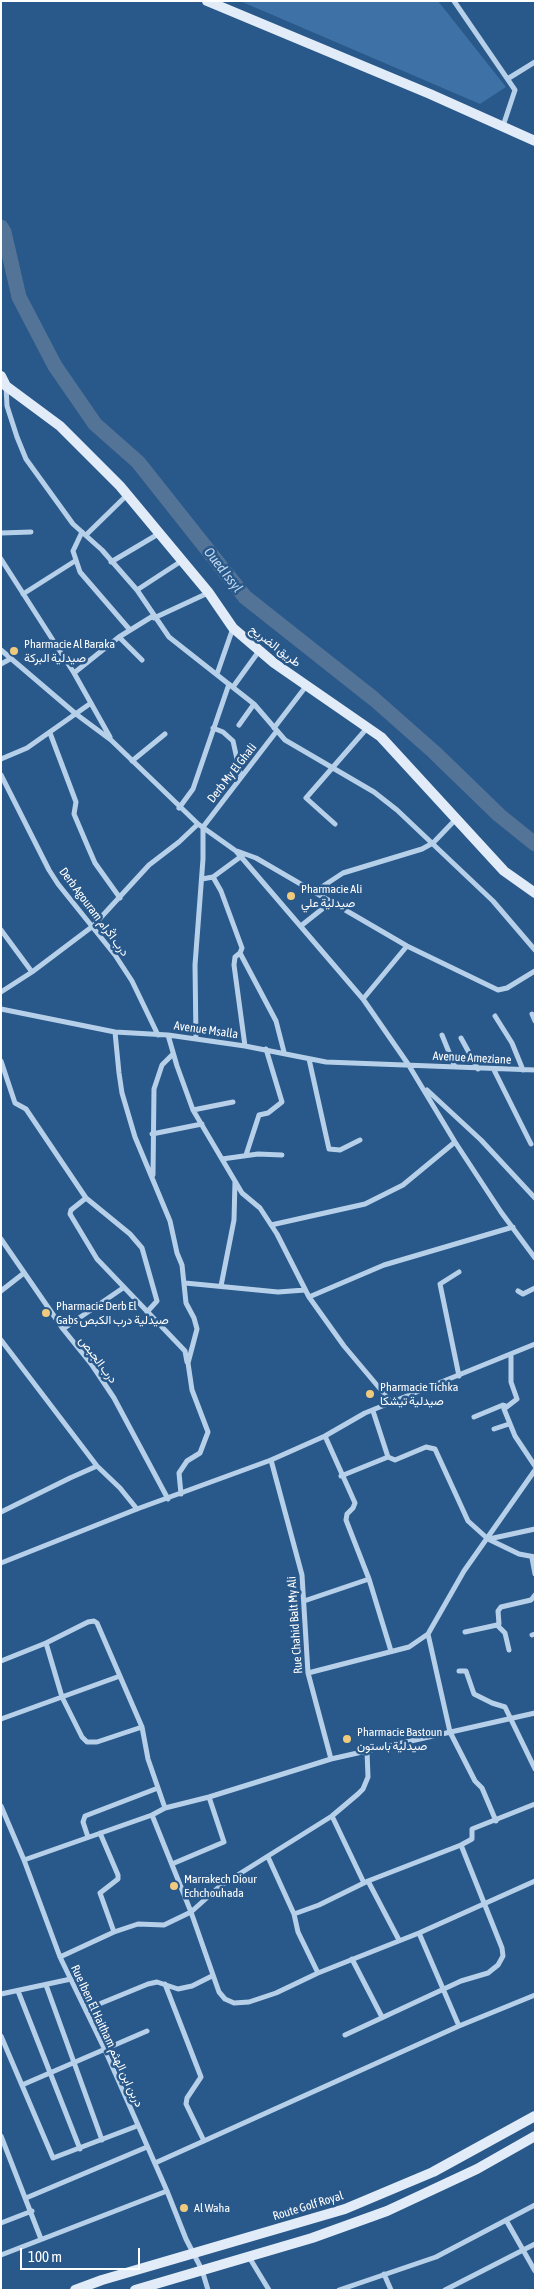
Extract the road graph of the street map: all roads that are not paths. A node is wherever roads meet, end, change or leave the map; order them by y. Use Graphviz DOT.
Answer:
graph roads {
  1 [pos="207,1"];
  2 [pos="454,1"];
  3 [pos="535,62"];
  4 [pos="509,78"];
  5 [pos="503,126"];
  6 [pos="535,141"];
  7 [pos="4,381"];
  8 [pos="127,495"];
  9 [pos="31,532"];
  10 [pos="1,533"];
  11 [pos="160,533"];
  12 [pos="84,534"];
  13 [pos="1,559"];
  14 [pos="182,560"];
  15 [pos="75,561"];
  16 [pos="111,562"];
  17 [pos="137,590"];
  18 [pos="209,593"];
  19 [pos="23,594"];
  20 [pos="154,617"];
  21 [pos="233,628"];
  22 [pos="130,630"];
  23 [pos="119,636"];
  24 [pos="1,650"];
  25 [pos="259,651"];
  26 [pos="10,659"];
  27 [pos="142,660"];
  28 [pos="1,664"];
  29 [pos="74,673"];
  30 [pos="217,674"];
  31 [pos="308,685"];
  32 [pos="231,686"];
  33 [pos="90,703"];
  34 [pos="254,704"];
  35 [pos="76,714"];
  36 [pos="239,725"];
  37 [pos="368,726"];
  38 [pos="213,728"];
  39 [pos="275,730"];
  40 [pos="50,733"];
  41 [pos="165,734"];
  42 [pos="111,740"];
  43 [pos="1,759"];
  44 [pos="132,761"];
  45 [pos="332,769"];
  46 [pos="1,775"];
  47 [pos="241,777"];
  48 [pos="179,808"];
  49 [pos="456,819"];
  50 [pos="335,824"];
  51 [pos="200,825"];
  52 [pos="432,843"];
  53 [pos="243,855"];
  54 [pos="213,877"];
  55 [pos="202,879"];
  56 [pos="314,892"];
  57 [pos="535,893"];
  58 [pos="120,898"];
  59 [pos="331,902"];
  60 [pos="302,925"];
  61 [pos="93,926"];
  62 [pos="1,930"];
  63 [pos="407,946"];
  64 [pos="535,950"];
  65 [pos="240,954"];
  66 [pos="32,972"];
  67 [pos="534,972"];
  68 [pos="1,992"];
  69 [pos="363,999"];
  70 [pos="1,1009"];
  71 [pos="532,1014"];
  72 [pos="495,1016"];
  73 [pos="535,1020"];
  74 [pos="116,1032"];
  75 [pos="158,1035"];
  76 [pos="168,1035"];
  77 [pos="442,1035"];
  78 [pos="461,1038"];
  79 [pos="196,1039"];
  80 [pos="245,1046"];
  81 [pos="266,1049"];
  82 [pos="284,1052"];
  83 [pos="173,1054"];
  84 [pos="309,1059"];
  85 [pos="1,1061"];
  86 [pos="408,1064"];
  87 [pos="455,1067"];
  88 [pos="478,1069"];
  89 [pos="494,1070"];
  90 [pos="523,1070"];
  91 [pos="535,1070"];
  92 [pos="4,1075"];
  93 [pos="423,1086"];
  94 [pos="233,1102"];
  95 [pos="193,1110"];
  96 [pos="202,1124"];
  97 [pos="152,1134"];
  98 [pos="360,1140"];
  99 [pos="455,1142"];
  100 [pos="531,1144"];
  101 [pos="246,1155"];
  102 [pos="282,1155"];
  103 [pos="222,1158"];
  104 [pos="153,1180"];
  105 [pos="235,1180"];
  106 [pos="86,1198"];
  107 [pos="535,1198"];
  108 [pos="271,1225"];
  109 [pos="513,1227"];
  110 [pos="1,1239"];
  111 [pos="535,1258"];
  112 [pos="460,1272"];
  113 [pos="24,1273"];
  114 [pos="185,1283"];
  115 [pos="221,1286"];
  116 [pos="123,1288"];
  117 [pos="535,1288"];
  118 [pos="305,1290"];
  119 [pos="1,1291"];
  120 [pos="518,1291"];
  121 [pos="309,1297"];
  122 [pos="148,1312"];
  123 [pos="63,1329"];
  124 [pos="1,1340"];
  125 [pos="535,1344"];
  126 [pos="511,1354"];
  127 [pos="188,1363"];
  128 [pos="459,1376"];
  129 [pos="392,1404"];
  130 [pos="506,1406"];
  131 [pos="373,1411"];
  132 [pos="474,1417"];
  133 [pos="509,1424"];
  134 [pos="494,1429"];
  135 [pos="325,1436"];
  136 [pos="388,1457"];
  137 [pos="271,1460"];
  138 [pos="97,1466"];
  139 [pos="535,1468"];
  140 [pos="341,1476"];
  141 [pos="181,1494"];
  142 [pos="168,1499"];
  143 [pos="137,1509"];
  144 [pos="1,1512"];
  145 [pos="535,1529"];
  146 [pos="488,1539"];
  147 [pos="533,1558"];
  148 [pos="1,1563"];
  149 [pos="535,1574"];
  150 [pos="369,1580"];
  151 [pos="535,1595"];
  152 [pos="304,1601"];
  153 [pos="497,1625"];
  154 [pos="465,1632"];
  155 [pos="428,1634"];
  156 [pos="46,1643"];
  157 [pos="509,1650"];
  158 [pos="391,1651"];
  159 [pos="1,1661"];
  160 [pos="459,1671"];
  161 [pos="308,1673"];
  162 [pos="120,1676"];
  163 [pos="62,1697"];
  164 [pos="535,1713"];
  165 [pos="1,1718"];
  166 [pos="510,1718"];
  167 [pos="142,1727"];
  168 [pos="450,1732"];
  169 [pos="367,1751"];
  170 [pos="331,1760"];
  171 [pos="535,1769"];
  172 [pos="158,1788"];
  173 [pos="209,1798"];
  174 [pos="535,1804"];
  175 [pos="1,1806"];
  176 [pos="165,1808"];
  177 [pos="152,1815"];
  178 [pos="332,1816"];
  179 [pos="496,1820"];
  180 [pos="100,1833"];
  181 [pos="88,1837"];
  182 [pos="461,1844"];
  183 [pos="268,1857"];
  184 [pos="24,1860"];
  185 [pos="172,1864"];
  186 [pos="535,1881"];
  187 [pos="366,1882"];
  188 [pos="484,1903"];
  189 [pos="191,1912"];
  190 [pos="294,1914"];
  191 [pos="114,1932"];
  192 [pos="419,1933"];
  193 [pos="399,1940"];
  194 [pos="60,1957"];
  195 [pos="352,1959"];
  196 [pos="318,1973"];
  197 [pos="212,1976"];
  198 [pos="71,1979"];
  199 [pos="166,1984"];
  200 [pos="46,1985"];
  201 [pos="444,1989"];
  202 [pos="18,1991"];
  203 [pos="1,1994"];
  204 [pos="535,1995"];
  205 [pos="86,2009"];
  206 [pos="382,2017"];
  207 [pos="459,2026"];
  208 [pos="147,2031"];
  209 [pos="345,2035"];
  210 [pos="1,2036"];
  211 [pos="105,2050"];
  212 [pos="75,2063"];
  213 [pos="50,2073"];
  214 [pos="22,2086"];
  215 [pos="535,2116"];
  216 [pos="137,2126"];
  217 [pos="1,2136"];
  218 [pos="535,2136"];
  219 [pos="102,2140"];
  220 [pos="204,2141"];
  221 [pos="147,2147"];
  222 [pos="4,2149"];
  223 [pos="80,2149"];
  224 [pos="155,2163"];
  225 [pos="167,2191"];
  226 [pos="26,2198"];
  227 [pos="535,2205"];
  228 [pos="32,2211"];
  229 [pos="506,2220"];
  230 [pos="1,2222"];
  231 [pos="41,2239"];
  232 [pos="535,2244"];
  233 [pos="523,2250"];
  234 [pos="192,2254"];
  235 [pos="1,2255"];
  236 [pos="249,2256"];
  237 [pos="202,2270"];
  238 [pos="535,2271"];
  239 [pos="384,2274"];
  240 [pos="75,2290"];
  241 [pos="135,2290"];
  242 [pos="208,2290"];
  243 [pos="269,2290"];
  244 [pos="339,2290"];
  245 [pos="391,2290"];
  246 [pos="445,2290"];
  1 -- 5 [label="street"];
  2 -- 4 [label="street"];
  3 -- 4 [label="street"];
  4 -- 5 [label="street"];
  5 -- 6 [label="street"];
  7 -- 8 [label="street, طريق الضريح"];
  7 -- 12 [label="street"];
  8 -- 11 [label="street, طريق الضريح"];
  8 -- 12 [label="street"];
  9 -- 10 [label="street"];
  11 -- 14 [label="street, طريق الضريح"];
  11 -- 16 [label="street"];
  12 -- 15 [label="street"];
  12 -- 16 [label="street"];
  13 -- 19 [label="street"];
  14 -- 17 [label="street"];
  14 -- 18 [label="street, طريق الضريح"];
  15 -- 19 [label="street"];
  15 -- 22 [label="street"];
  16 -- 17 [label="street"];
  17 -- 20 [label="street"];
  18 -- 20 [label="street"];
  18 -- 21 [label="street, طريق الضريح"];
  19 -- 29 [label="street"];
  20 -- 22 [label="street"];
  20 -- 30 [label="street"];
  21 -- 25 [label="street, طريق الضريح"];
  21 -- 30 [label="street"];
  22 -- 23 [label="street"];
  23 -- 27 [label="street"];
  23 -- 29 [label="street"];
  24 -- 26 [label="street"];
  25 -- 31 [label="street, طريق الضريح"];
  25 -- 32 [label="street"];
  26 -- 28 [label="street"];
  26 -- 35 [label="street"];
  29 -- 33 [label="street"];
  30 -- 32 [label="street"];
  31 -- 37 [label="street, طريق الضريح"];
  31 -- 39 [label="street, Derb My El Ghali"];
  32 -- 34 [label="street"];
  32 -- 38 [label="street"];
  33 -- 35 [label="street"];
  33 -- 42 [label="street"];
  34 -- 36 [label="street"];
  34 -- 39 [label="street"];
  35 -- 40 [label="street"];
  35 -- 42 [label="street"];
  37 -- 45 [label="street"];
  37 -- 49 [label="street, طريق الضريح"];
  38 -- 47 [label="street"];
  38 -- 48 [label="street"];
  39 -- 45 [label="street"];
  39 -- 47 [label="street, Derb My El Ghali"];
  40 -- 43 [label="street"];
  40 -- 58 [label="street"];
  41 -- 44 [label="street"];
  42 -- 44 [label="street"];
  44 -- 48 [label="street"];
  45 -- 50 [label="street"];
  45 -- 52 [label="street"];
  46 -- 61 [label="street, Derb Agouram درب اڭرام"];
  47 -- 51 [label="street, Derb My El Ghali"];
  48 -- 51 [label="street"];
  49 -- 52 [label="street"];
  49 -- 57 [label="street, طريق الضريح"];
  51 -- 53 [label="street"];
  51 -- 55 [label="street"];
  51 -- 58 [label="street, Derb My El Ghali"];
  52 -- 56 [label="street"];
  52 -- 64 [label="street"];
  53 -- 54 [label="street"];
  53 -- 56 [label="street"];
  53 -- 60 [label="street"];
  54 -- 55 [label="street"];
  54 -- 65 [label="street"];
  55 -- 79 [label="street"];
  56 -- 59 [label="street"];
  58 -- 61 [label="street, Derb My El Ghali"];
  59 -- 60 [label="street"];
  59 -- 63 [label="street"];
  60 -- 69 [label="street"];
  61 -- 66 [label="street, Derb My El Ghali"];
  61 -- 75 [label="street, Derb Agouram درب اڭرام"];
  62 -- 66 [label="street"];
  63 -- 67 [label="street"];
  63 -- 69 [label="street"];
  65 -- 80 [label="street"];
  65 -- 82 [label="street"];
  66 -- 68 [label="street, Derb My El Ghali"];
  69 -- 86 [label="street"];
  70 -- 74 [label="street, Avenue Msalla"];
  71 -- 73 [label="street"];
  72 -- 90 [label="street"];
  74 -- 75 [label="street, Avenue Msalla"];
  74 -- 104 [label="street"];
  75 -- 76 [label="street, Avenue Msalla"];
  76 -- 79 [label="street, Avenue Msalla"];
  76 -- 83 [label="street"];
  77 -- 87 [label="street"];
  78 -- 88 [label="street"];
  79 -- 80 [label="street, Avenue Msalla"];
  80 -- 81 [label="street, Avenue Msalla"];
  81 -- 82 [label="street, Avenue Msalla"];
  81 -- 101 [label="street"];
  82 -- 84 [label="street, Avenue Msalla"];
  83 -- 95 [label="street"];
  83 -- 97 [label="street"];
  84 -- 86 [label="street, Avenue Msalla"];
  84 -- 98 [label="street"];
  85 -- 92 [label="street"];
  86 -- 87 [label="street, Avenue Ameziane"];
  86 -- 93 [label="street"];
  87 -- 88 [label="street, Avenue Ameziane"];
  88 -- 89 [label="street, Avenue Ameziane"];
  89 -- 90 [label="street, Avenue Ameziane"];
  89 -- 100 [label="street"];
  90 -- 91 [label="street, Avenue Ameziane"];
  92 -- 106 [label="street"];
  93 -- 99 [label="street"];
  93 -- 107 [label="street"];
  94 -- 95 [label="street"];
  95 -- 96 [label="street"];
  96 -- 97 [label="street"];
  96 -- 103 [label="street"];
  97 -- 104 [label="street"];
  99 -- 108 [label="street"];
  99 -- 109 [label="street"];
  101 -- 102 [label="street"];
  101 -- 103 [label="street"];
  103 -- 105 [label="street"];
  104 -- 114 [label="street"];
  105 -- 108 [label="street"];
  105 -- 115 [label="street"];
  106 -- 116 [label="street"];
  106 -- 122 [label="street"];
  108 -- 118 [label="street"];
  109 -- 111 [label="street"];
  109 -- 121 [label="street"];
  110 -- 113 [label="street, درب الجبص"];
  112 -- 128 [label="street"];
  113 -- 119 [label="street"];
  113 -- 123 [label="street, درب الجبص"];
  114 -- 115 [label="street"];
  114 -- 127 [label="street"];
  115 -- 118 [label="street"];
  116 -- 122 [label="street"];
  116 -- 123 [label="street"];
  117 -- 120 [label="street"];
  118 -- 121 [label="street"];
  121 -- 129 [label="street"];
  122 -- 127 [label="street"];
  123 -- 142 [label="street, درب الجبص"];
  124 -- 138 [label="street"];
  125 -- 126 [label="street"];
  126 -- 128 [label="street"];
  126 -- 130 [label="street"];
  127 -- 141 [label="street"];
  128 -- 129 [label="street"];
  129 -- 131 [label="street"];
  130 -- 132 [label="street"];
  130 -- 133 [label="street"];
  131 -- 135 [label="street"];
  131 -- 136 [label="street"];
  133 -- 134 [label="street"];
  133 -- 139 [label="street"];
  135 -- 137 [label="street"];
  135 -- 140 [label="street"];
  136 -- 140 [label="street"];
  136 -- 146 [label="street"];
  137 -- 141 [label="street"];
  137 -- 152 [label="street, Rue Chahid Balt My Ali"];
  138 -- 143 [label="street"];
  138 -- 144 [label="street"];
  139 -- 146 [label="street"];
  140 -- 150 [label="street"];
  141 -- 142 [label="street"];
  142 -- 143 [label="street"];
  143 -- 148 [label="street"];
  145 -- 146 [label="street"];
  146 -- 147 [label="street"];
  146 -- 155 [label="street"];
  147 -- 149 [label="street"];
  150 -- 152 [label="street"];
  150 -- 158 [label="street"];
  151 -- 153 [label="street"];
  152 -- 161 [label="street, Rue Chahid Balt My Ali"];
  153 -- 154 [label="street"];
  153 -- 157 [label="street"];
  155 -- 158 [label="street"];
  155 -- 168 [label="street"];
  156 -- 159 [label="street"];
  156 -- 162 [label="street"];
  156 -- 163 [label="street"];
  158 -- 161 [label="street"];
  160 -- 166 [label="street"];
  161 -- 170 [label="street, Rue Chahid Balt My Ali"];
  162 -- 163 [label="street"];
  162 -- 167 [label="street"];
  163 -- 165 [label="street"];
  163 -- 167 [label="street"];
  164 -- 166 [label="street"];
  166 -- 168 [label="street"];
  166 -- 171 [label="street"];
  167 -- 172 [label="street"];
  168 -- 169 [label="street"];
  168 -- 179 [label="street"];
  169 -- 170 [label="street"];
  169 -- 178 [label="street"];
  170 -- 173 [label="street"];
  172 -- 176 [label="street"];
  172 -- 181 [label="street"];
  173 -- 176 [label="street"];
  173 -- 185 [label="street"];
  174 -- 179 [label="street"];
  175 -- 184 [label="street, Rue Iben El Haitham دربن ابن الهثم"];
  176 -- 177 [label="street"];
  177 -- 180 [label="street"];
  177 -- 185 [label="street"];
  178 -- 183 [label="street"];
  178 -- 187 [label="street"];
  179 -- 182 [label="street"];
  180 -- 181 [label="street"];
  180 -- 191 [label="street"];
  181 -- 184 [label="street"];
  182 -- 187 [label="street"];
  182 -- 188 [label="street"];
  183 -- 189 [label="street"];
  183 -- 190 [label="street"];
  184 -- 194 [label="street, Rue Iben El Haitham دربن ابن الهثم"];
  185 -- 189 [label="street"];
  186 -- 188 [label="street"];
  187 -- 190 [label="street"];
  187 -- 193 [label="street"];
  188 -- 192 [label="street"];
  188 -- 201 [label="street"];
  189 -- 191 [label="street"];
  189 -- 197 [label="street"];
  190 -- 196 [label="street"];
  191 -- 194 [label="street"];
  192 -- 193 [label="street"];
  192 -- 201 [label="street"];
  193 -- 195 [label="street"];
  194 -- 198 [label="street, Rue Iben El Haitham دربن ابن الهثم"];
  195 -- 196 [label="street"];
  195 -- 206 [label="street"];
  196 -- 197 [label="street"];
  197 -- 199 [label="street"];
  198 -- 200 [label="street"];
  198 -- 205 [label="street, Rue Iben El Haitham دربن ابن الهثم"];
  199 -- 205 [label="street"];
  199 -- 220 [label="street"];
  200 -- 202 [label="street"];
  200 -- 212 [label="street"];
  201 -- 206 [label="street"];
  201 -- 207 [label="street"];
  202 -- 203 [label="street"];
  202 -- 213 [label="street"];
  204 -- 207 [label="street"];
  205 -- 211 [label="street, Rue Iben El Haitham دربن ابن الهثم"];
  206 -- 209 [label="street"];
  207 -- 220 [label="street"];
  208 -- 211 [label="street"];
  210 -- 214 [label="street"];
  211 -- 212 [label="street"];
  211 -- 216 [label="street, Rue Iben El Haitham دربن ابن الهثم"];
  212 -- 213 [label="street"];
  212 -- 219 [label="street"];
  213 -- 214 [label="street"];
  213 -- 223 [label="street"];
  214 -- 223 [label="street"];
  215 -- 234 [label="street, Route Golf Royal"];
  216 -- 219 [label="street"];
  216 -- 221 [label="street, Rue Iben El Haitham دربن ابن الهثم"];
  217 -- 222 [label="street"];
  218 -- 236 [label="street"];
  219 -- 223 [label="street"];
  220 -- 224 [label="street"];
  221 -- 224 [label="street, Rue Iben El Haitham دربن ابن الهثم"];
  221 -- 226 [label="street"];
  222 -- 226 [label="street"];
  224 -- 225 [label="street, Rue Iben El Haitham دربن ابن الهثم"];
  225 -- 231 [label="street"];
  225 -- 234 [label="street, Rue Iben El Haitham دربن ابن الهثم"];
  226 -- 228 [label="street"];
  227 -- 229 [label="street"];
  228 -- 230 [label="street"];
  228 -- 231 [label="street"];
  229 -- 233 [label="street"];
  229 -- 239 [label="street"];
  231 -- 235 [label="street"];
  232 -- 233 [label="street"];
  233 -- 238 [label="street"];
  233 -- 246 [label="street"];
  234 -- 237 [label="street, Rue Iben El Haitham دربن ابن الهثم"];
  234 -- 240 [label="street, Route Golf Royal"];
  236 -- 237 [label="street"];
  236 -- 243 [label="street"];
  237 -- 241 [label="street"];
  237 -- 242 [label="street, Rue Iben El Haitham دربن ابن الهثم"];
  239 -- 244 [label="street"];
  239 -- 245 [label="street"];
}
